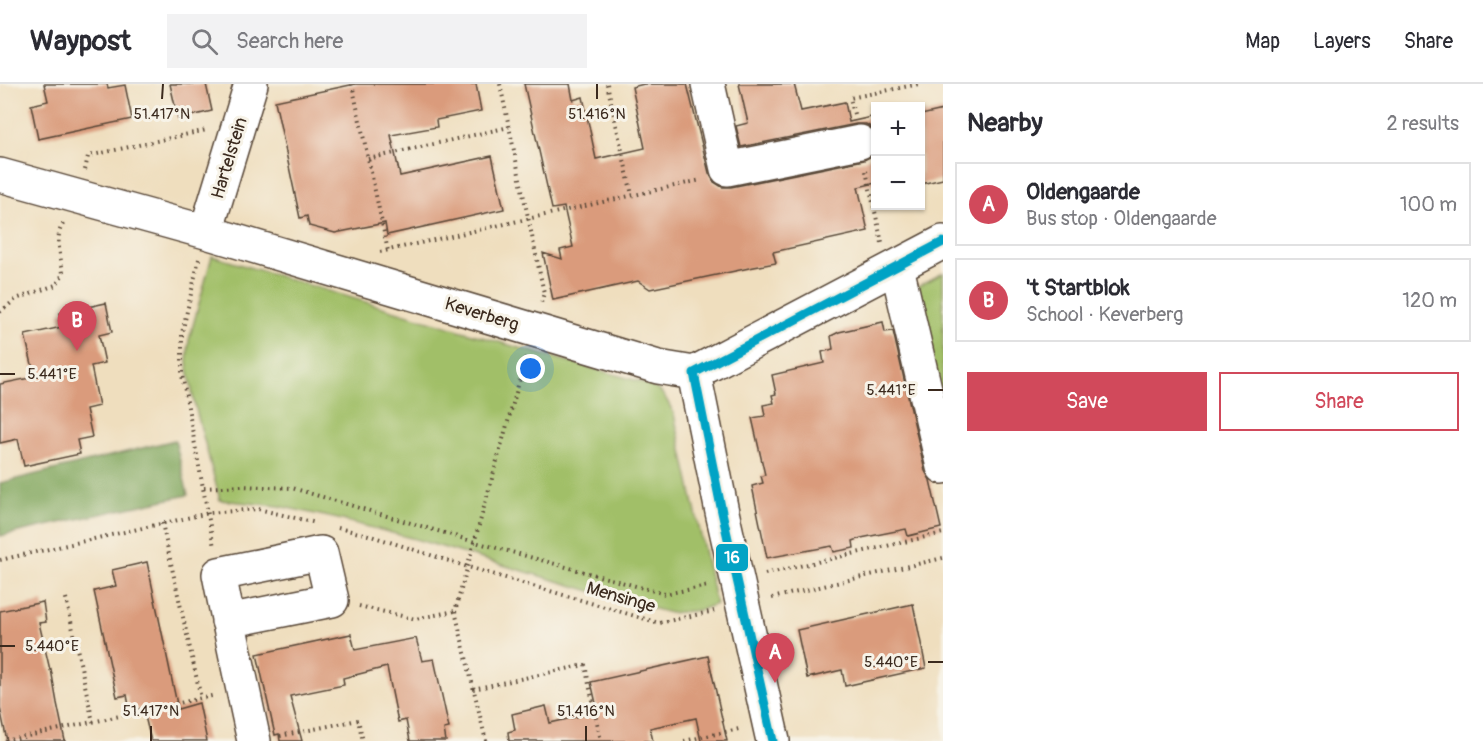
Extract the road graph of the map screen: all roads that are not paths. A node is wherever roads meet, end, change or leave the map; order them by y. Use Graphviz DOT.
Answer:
graph roads {
  1 [pos="251,84"];
  2 [pos="708,84"];
  3 [pos="860,142"];
  4 [pos="0,175"];
  5 [pos="206,232"];
  6 [pos="943,242"];
  7 [pos="890,255"];
  8 [pos="694,373"];
  9 [pos="943,467"];
  10 [pos="228,621"];
  11 [pos="266,739"];
  12 [pos="773,741"];
  1 -- 5 [label="street, Hartelstein"];
  2 -- 3 [label="street"];
  4 -- 5 [label="street, Keverberg"];
  5 -- 8 [label="street, Keverberg"];
  6 -- 7 [label="street"];
  7 -- 8 [label="street"];
  7 -- 9 [label="street"];
  8 -- 12 [label="street"];
  10 -- 10 [label="street"];
  10 -- 11 [label="street"];
}
